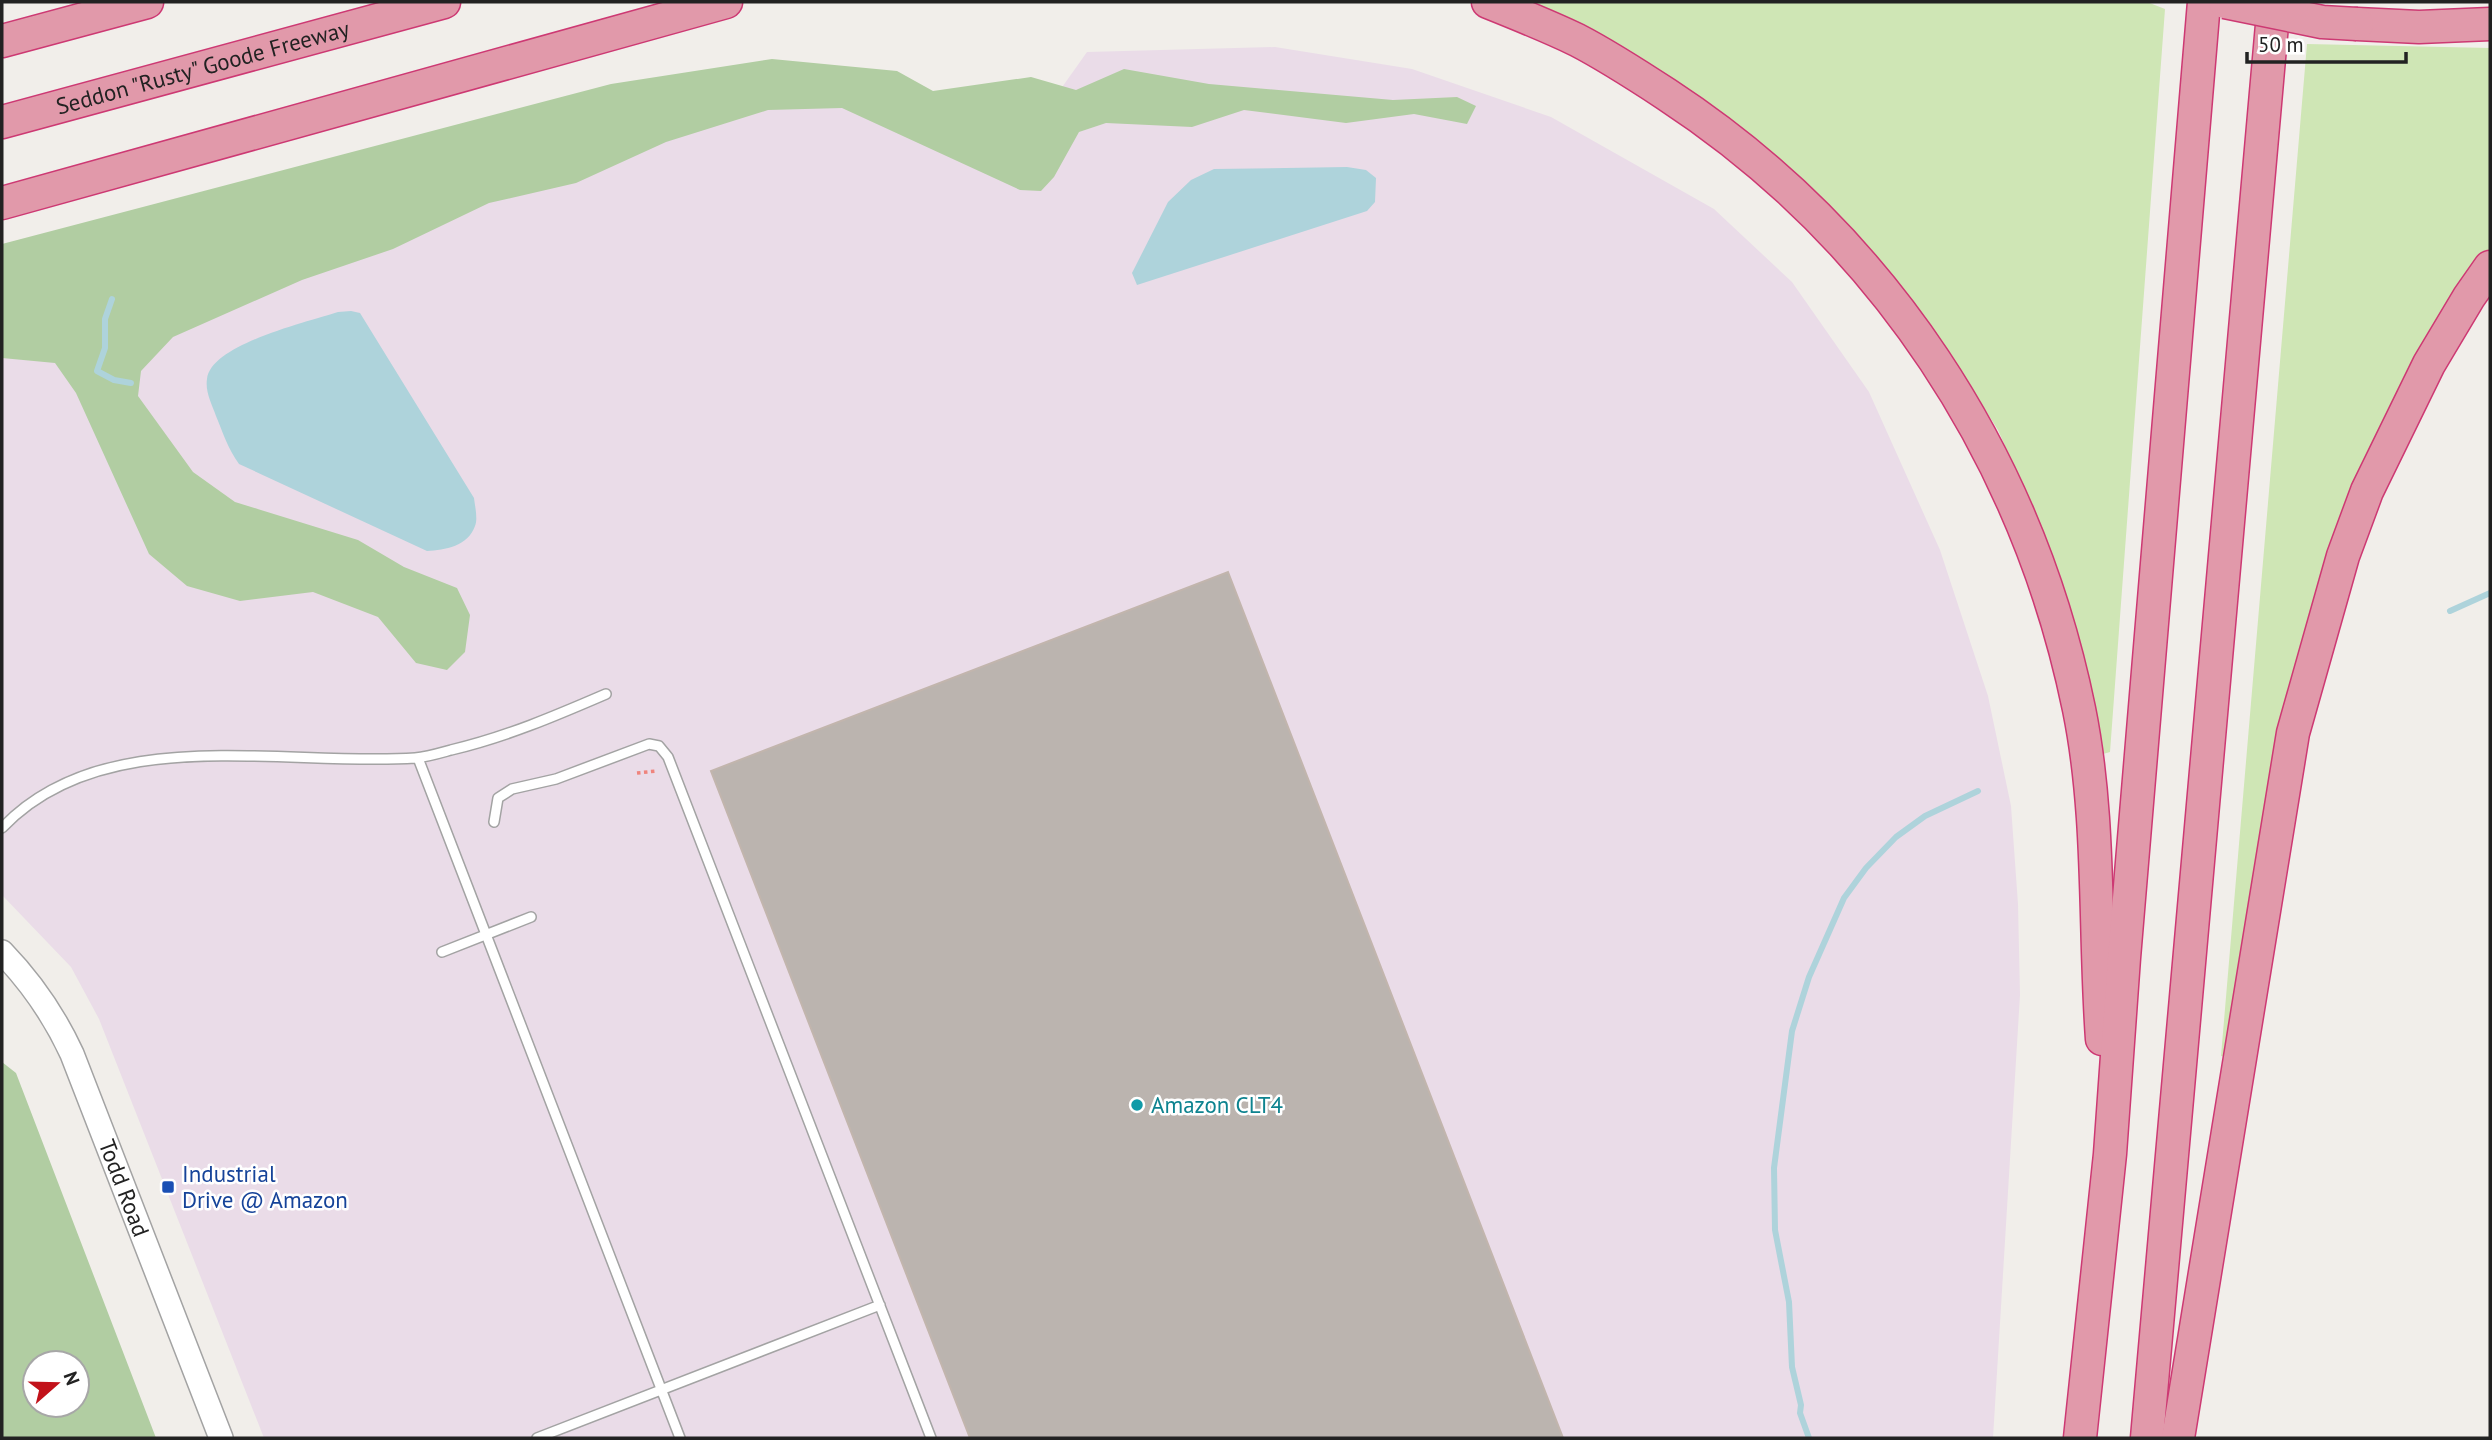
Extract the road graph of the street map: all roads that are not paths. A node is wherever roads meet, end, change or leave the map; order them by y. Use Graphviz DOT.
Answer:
graph roads {
  1 [pos="147,2"];
  2 [pos="444,2"];
  3 [pos="726,2"];
  4 [pos="1488,2"];
  5 [pos="2204,2"];
  6 [pos="2225,2"];
  7 [pos="2274,2"];
  8 [pos="2490,24"];
  9 [pos="2,41"];
  10 [pos="2,122"];
  11 [pos="2,203"];
  12 [pos="2490,267"];
  13 [pos="606,694"];
  14 [pos="418,758"];
  15 [pos="494,822"];
  16 [pos="2,828"];
  17 [pos="531,917"];
  18 [pos="486,935"];
  19 [pos="2,952"];
  20 [pos="442,952"];
  21 [pos="2110,1154"];
  22 [pos="880,1305"];
  23 [pos="662,1390"];
  24 [pos="220,1438"];
  25 [pos="537,1438"];
  26 [pos="680,1438"];
  27 [pos="931,1438"];
  28 [pos="2080,1438"];
  29 [pos="2147,1438"];
  30 [pos="2178,1438"];
  1 -- 9 [label="highway"];
  2 -- 10 [label="highway, Seddon \"Rusty\" Goode Freeway"];
  3 -- 11 [label="highway"];
  4 -- 21 [label="highway"];
  5 -- 21 [label="highway"];
  6 -- 8 [label="highway, bridge"];
  7 -- 29 [label="highway"];
  12 -- 30 [label="highway"];
  13 -- 14 [label="lane"];
  14 -- 16 [label="lane"];
  14 -- 18 [label="lane"];
  15 -- 22 [label="lane"];
  17 -- 18 [label="lane"];
  18 -- 20 [label="lane"];
  18 -- 23 [label="lane"];
  19 -- 24 [label="street, Todd Road"];
  21 -- 28 [label="highway"];
  22 -- 23 [label="lane"];
  22 -- 27 [label="lane"];
  23 -- 25 [label="lane"];
  23 -- 26 [label="lane"];
}
